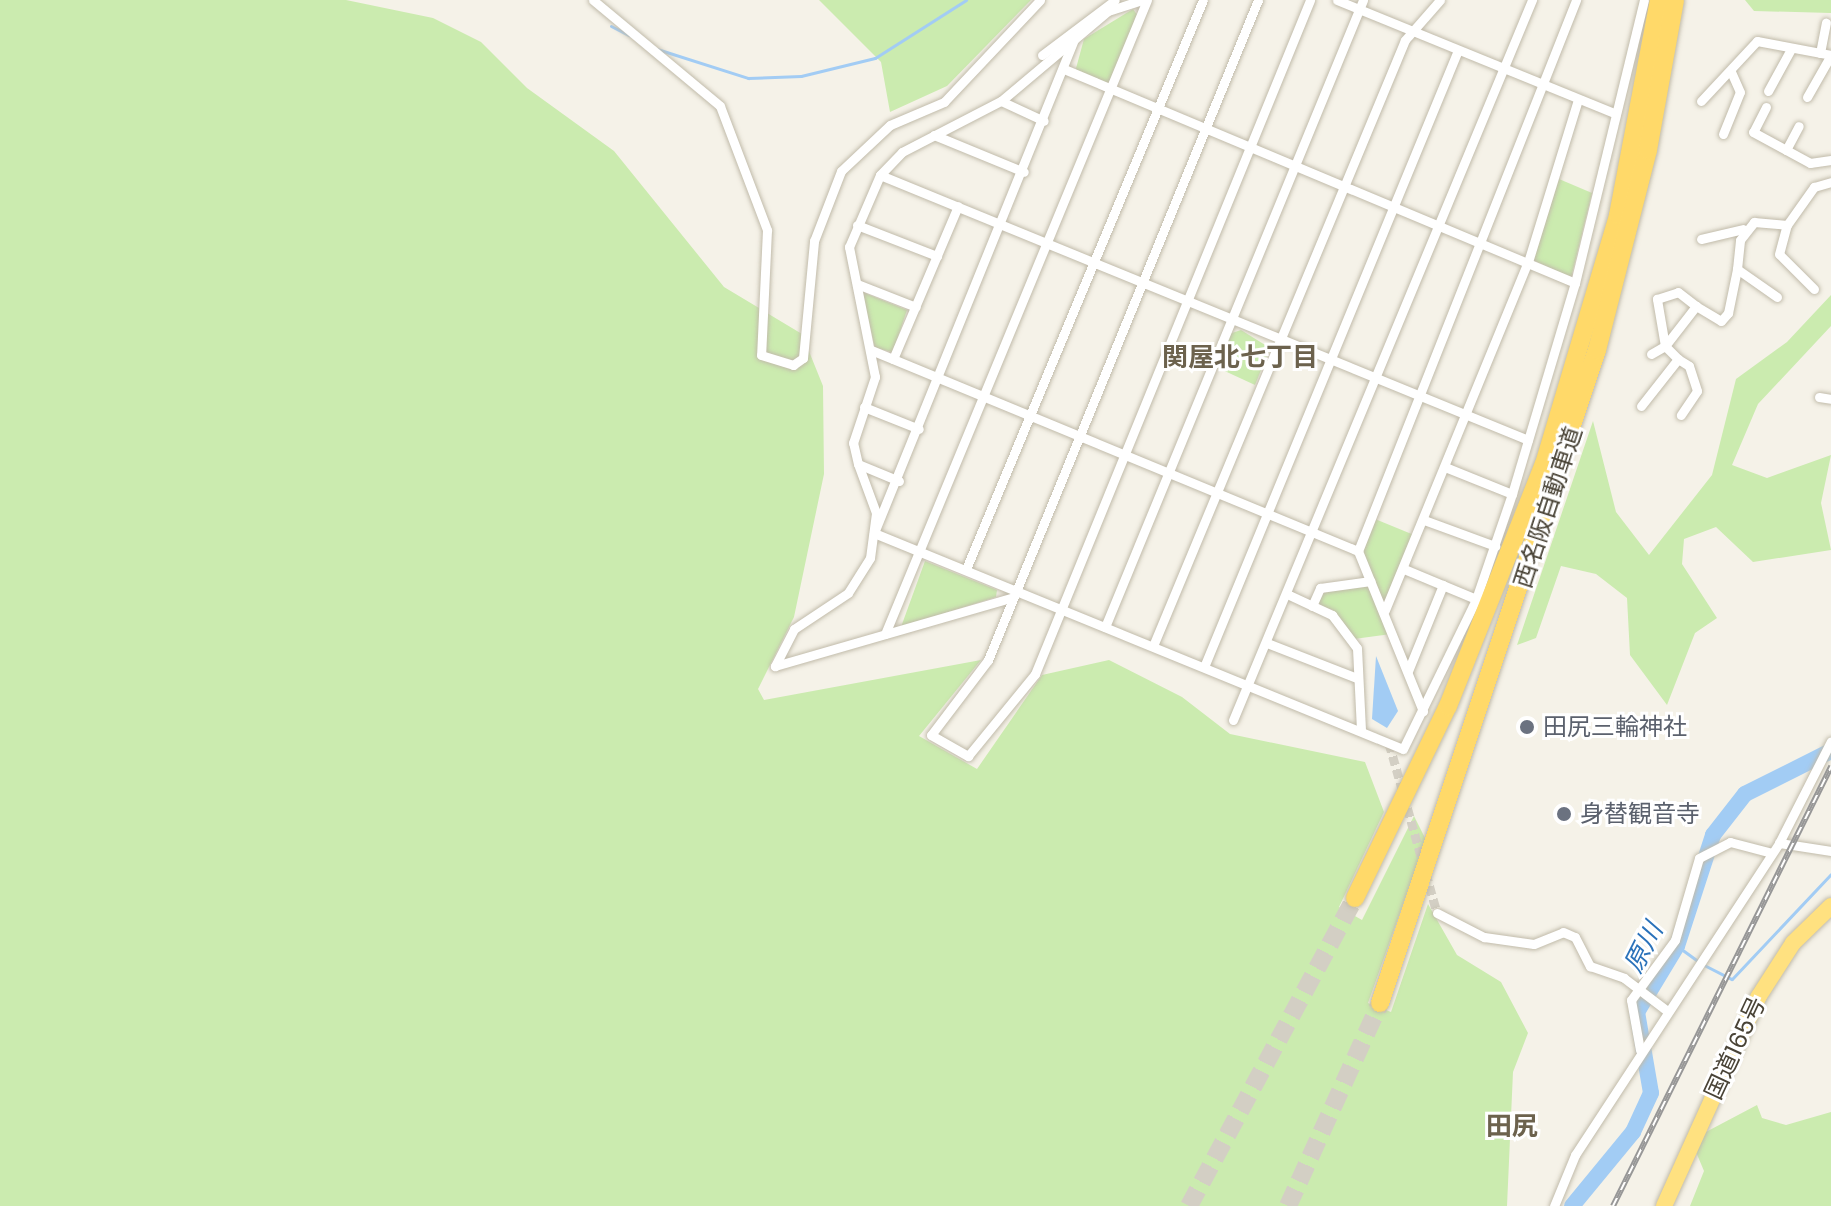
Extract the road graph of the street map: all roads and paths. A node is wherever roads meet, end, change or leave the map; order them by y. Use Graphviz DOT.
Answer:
graph roads {
  1 [pos="593,0"];
  2 [pos="1040,0"];
  3 [pos="1115,0"];
  4 [pos="1144,0"];
  5 [pos="1203,0"];
  6 [pos="1258,0"];
  7 [pos="1310,0"];
  8 [pos="1337,0"];
  9 [pos="1440,0"];
  10 [pos="1532,0"];
  11 [pos="1576,0"];
  12 [pos="1644,0"];
  13 [pos="1659,0"];
  14 [pos="1675,0"];
  15 [pos="1361,5"];
  16 [pos="1826,23"];
  17 [pos="1411,31"];
  18 [pos="1077,32"];
  19 [pos="1791,49"];
  20 [pos="1458,50"];
  21 [pos="1820,53"];
  22 [pos="1042,55"];
  23 [pos="1831,55"];
  24 [pos="1504,68"];
  25 [pos="1064,69"];
  26 [pos="1731,72"];
  27 [pos="1541,84"];
  28 [pos="1110,89"];
  29 [pos="1768,91"];
  30 [pos="1807,97"];
  31 [pos="1578,99"];
  32 [pos="1001,101"];
  33 [pos="1701,101"];
  34 [pos="1766,107"];
  35 [pos="1155,108"];
  36 [pos="1616,114"];
  37 [pos="1044,121"];
  38 [pos="1799,126"];
  39 [pos="1205,128"];
  40 [pos="1723,134"];
  41 [pos="934,135"];
  42 [pos="1251,145"];
  43 [pos="1786,150"];
  44 [pos="1831,160"];
  45 [pos="1296,164"];
  46 [pos="1024,172"];
  47 [pos="880,175"];
  48 [pos="1831,182"];
  49 [pos="1342,185"];
  50 [pos="1393,205"];
  51 [pos="958,206"];
  52 [pos="1438,224"];
  53 [pos="857,225"];
  54 [pos="1003,225"];
  55 [pos="1787,225"];
  56 [pos="1743,229"];
  57 [pos="1701,239"];
  58 [pos="1049,242"];
  59 [pos="1481,243"];
  60 [pos="937,256"];
  61 [pos="1094,262"];
  62 [pos="1528,262"];
  63 [pos="1737,269"];
  64 [pos="1141,281"];
  65 [pos="1575,283"];
  66 [pos="857,284"];
  67 [pos="1814,289"];
  68 [pos="1777,297"];
  69 [pos="1187,299"];
  70 [pos="1696,306"];
  71 [pos="916,307"];
  72 [pos="1232,318"];
  73 [pos="1279,339"];
  74 [pos="1665,346"];
  75 [pos="871,350"];
  76 [pos="1651,354"];
  77 [pos="893,359"];
  78 [pos="1678,359"];
  79 [pos="1329,360"];
  80 [pos="940,379"];
  81 [pos="1375,380"];
  82 [pos="1419,397"];
  83 [pos="1819,397"];
  84 [pos="983,398"];
  85 [pos="1831,399"];
  86 [pos="1641,406"];
  87 [pos="864,407"];
  88 [pos="1681,415"];
  89 [pos="1465,417"];
  90 [pos="1029,419"];
  91 [pos="919,429"];
  92 [pos="1076,437"];
  93 [pos="1528,440"];
  94 [pos="1125,455"];
  95 [pos="858,464"];
  96 [pos="1445,467"];
  97 [pos="1169,473"];
  98 [pos="899,481"];
  99 [pos="1217,493"];
  100 [pos="1512,494"];
  101 [pos="1266,513"];
  102 [pos="1424,520"];
  103 [pos="1313,532"];
  104 [pos="874,533"];
  105 [pos="1495,546"];
  106 [pos="919,551"];
  107 [pos="1358,551"];
  108 [pos="966,569"];
  109 [pos="1404,569"];
  110 [pos="1371,581"];
  111 [pos="1443,585"];
  112 [pos="1012,594"];
  113 [pos="1287,594"];
  114 [pos="1476,599"];
  115 [pos="1312,606"];
  116 [pos="1061,609"];
  117 [pos="1385,610"];
  118 [pos="1105,627"];
  119 [pos="885,634"];
  120 [pos="1267,643"];
  121 [pos="1153,646"];
  122 [pos="1204,667"];
  123 [pos="1408,671"];
  124 [pos="1357,678"];
  125 [pos="1249,686"];
  126 [pos="1423,711"];
  127 [pos="1233,720"];
  128 [pos="1361,731"];
  129 [pos="1831,741"];
  130 [pos="1779,843"];
  131 [pos="1831,851"];
  132 [pos="1772,853"];
  133 [pos="1355,898"];
  134 [pos="1831,906"];
  135 [pos="1437,913"];
  136 [pos="1639,989"];
  137 [pos="1380,1003"];
  138 [pos="1666,1010"];
  139 [pos="1640,1050"];
  140 [pos="1554,1206"];
  141 [pos="1664,1206"];
  1 -- 2 [label="street"];
  3 -- 22 [label="street"];
  4 -- 18 [label="street"];
  4 -- 28 [label="street"];
  5 -- 35 [label="street"];
  6 -- 39 [label="street"];
  7 -- 42 [label="street"];
  8 -- 15 [label="street"];
  9 -- 17 [label="street"];
  10 -- 24 [label="street"];
  11 -- 27 [label="street"];
  12 -- 36 [label="street"];
  13 -- 133 [label="highway, 西名阪自動車道"];
  14 -- 137 [label="highway, 西名阪自動車道"];
  15 -- 17 [label="street"];
  15 -- 45 [label="street"];
  16 -- 21 [label="street"];
  17 -- 20 [label="street"];
  17 -- 49 [label="street"];
  18 -- 25 [label="street"];
  18 -- 32 [label="street"];
  19 -- 21 [label="street"];
  19 -- 26 [label="street"];
  19 -- 29 [label="street"];
  20 -- 24 [label="street"];
  20 -- 50 [label="street"];
  21 -- 23 [label="street"];
  23 -- 30 [label="street"];
  24 -- 27 [label="street"];
  24 -- 52 [label="street"];
  25 -- 28 [label="street"];
  25 -- 37 [label="street"];
  26 -- 33 [label="street"];
  26 -- 40 [label="street"];
  27 -- 31 [label="street"];
  27 -- 59 [label="street"];
  28 -- 35 [label="street"];
  28 -- 58 [label="street"];
  31 -- 36 [label="street"];
  31 -- 62 [label="street"];
  32 -- 37 [label="street"];
  32 -- 41 [label="street"];
  34 -- 43 [label="street"];
  35 -- 39 [label="street"];
  35 -- 61 [label="street"];
  36 -- 65 [label="street"];
  37 -- 46 [label="street"];
  38 -- 43 [label="street"];
  39 -- 42 [label="street"];
  39 -- 64 [label="street"];
  41 -- 46 [label="street"];
  41 -- 47 [label="street"];
  42 -- 45 [label="street"];
  42 -- 69 [label="street"];
  43 -- 44 [label="street"];
  45 -- 49 [label="street"];
  45 -- 72 [label="street"];
  46 -- 54 [label="street"];
  47 -- 51 [label="street"];
  47 -- 53 [label="street"];
  48 -- 55 [label="street"];
  49 -- 50 [label="street"];
  49 -- 73 [label="street"];
  50 -- 52 [label="street"];
  50 -- 79 [label="street"];
  51 -- 54 [label="street"];
  51 -- 60 [label="street"];
  52 -- 59 [label="street"];
  52 -- 81 [label="street"];
  53 -- 60 [label="street"];
  53 -- 66 [label="street"];
  54 -- 58 [label="street"];
  54 -- 80 [label="street"];
  55 -- 56 [label="street"];
  55 -- 67 [label="street"];
  56 -- 57 [label="street"];
  56 -- 63 [label="street"];
  58 -- 61 [label="street"];
  58 -- 84 [label="street"];
  59 -- 62 [label="street"];
  59 -- 82 [label="street"];
  60 -- 71 [label="street"];
  61 -- 64 [label="street"];
  61 -- 90 [label="street"];
  62 -- 65 [label="street"];
  62 -- 89 [label="street"];
  63 -- 68 [label="street"];
  63 -- 70 [label="street"];
  64 -- 69 [label="street"];
  64 -- 92 [label="street"];
  65 -- 93 [label="street"];
  66 -- 71 [label="street"];
  66 -- 75 [label="street"];
  69 -- 72 [label="street"];
  69 -- 94 [label="street"];
  70 -- 74 [label="street"];
  70 -- 74 [label="street"];
  71 -- 77 [label="street"];
  72 -- 73 [label="street"];
  72 -- 97 [label="street"];
  73 -- 79 [label="street"];
  73 -- 99 [label="street"];
  74 -- 76 [label="street"];
  74 -- 78 [label="street"];
  75 -- 77 [label="street"];
  75 -- 87 [label="street"];
  77 -- 80 [label="street"];
  78 -- 86 [label="street"];
  78 -- 88 [label="street"];
  79 -- 81 [label="street"];
  79 -- 101 [label="street"];
  80 -- 84 [label="street"];
  80 -- 91 [label="street"];
  81 -- 82 [label="street"];
  81 -- 103 [label="street"];
  82 -- 89 [label="street"];
  82 -- 107 [label="street"];
  83 -- 85 [label="street"];
  84 -- 90 [label="street"];
  84 -- 106 [label="street"];
  87 -- 91 [label="street"];
  87 -- 95 [label="street"];
  89 -- 93 [label="street"];
  89 -- 96 [label="street"];
  90 -- 92 [label="street"];
  90 -- 108 [label="street"];
  91 -- 98 [label="street"];
  92 -- 94 [label="street"];
  92 -- 112 [label="street"];
  93 -- 100 [label="street"];
  94 -- 97 [label="street"];
  94 -- 116 [label="street"];
  95 -- 98 [label="street"];
  95 -- 104 [label="street"];
  96 -- 100 [label="street"];
  96 -- 102 [label="street"];
  97 -- 99 [label="street"];
  97 -- 118 [label="street"];
  98 -- 104 [label="street"];
  99 -- 101 [label="street"];
  99 -- 121 [label="street"];
  100 -- 105 [label="street"];
  101 -- 103 [label="street"];
  101 -- 122 [label="street"];
  102 -- 105 [label="street"];
  102 -- 109 [label="street"];
  103 -- 107 [label="street"];
  103 -- 113 [label="street"];
  104 -- 106 [label="street"];
  104 -- 119 [label="street"];
  105 -- 114 [label="street"];
  106 -- 108 [label="street"];
  106 -- 119 [label="street"];
  107 -- 110 [label="street"];
  108 -- 112 [label="street"];
  109 -- 111 [label="street"];
  109 -- 117 [label="street"];
  110 -- 115 [label="street"];
  110 -- 117 [label="street"];
  111 -- 114 [label="street"];
  111 -- 123 [label="street"];
  112 -- 116 [label="street"];
  112 -- 116 [label="street"];
  112 -- 119 [label="street"];
  113 -- 115 [label="street"];
  113 -- 120 [label="street"];
  114 -- 126 [label="street"];
  115 -- 124 [label="street"];
  116 -- 118 [label="street"];
  117 -- 123 [label="street"];
  118 -- 121 [label="street"];
  120 -- 124 [label="street"];
  120 -- 125 [label="street"];
  121 -- 122 [label="street"];
  122 -- 125 [label="street"];
  123 -- 126 [label="street"];
  124 -- 128 [label="street"];
  125 -- 127 [label="street"];
  125 -- 128 [label="street"];
  126 -- 128 [label="street"];
  129 -- 130 [label="street"];
  130 -- 131 [label="street"];
  130 -- 132 [label="street"];
  132 -- 136 [label="street"];
  132 -- 138 [label="street"];
  134 -- 141 [label="highway, 国道165号"];
  135 -- 136 [label="street"];
  136 -- 138 [label="street"];
  136 -- 139 [label="street"];
  138 -- 139 [label="street"];
  139 -- 140 [label="street"];
}
